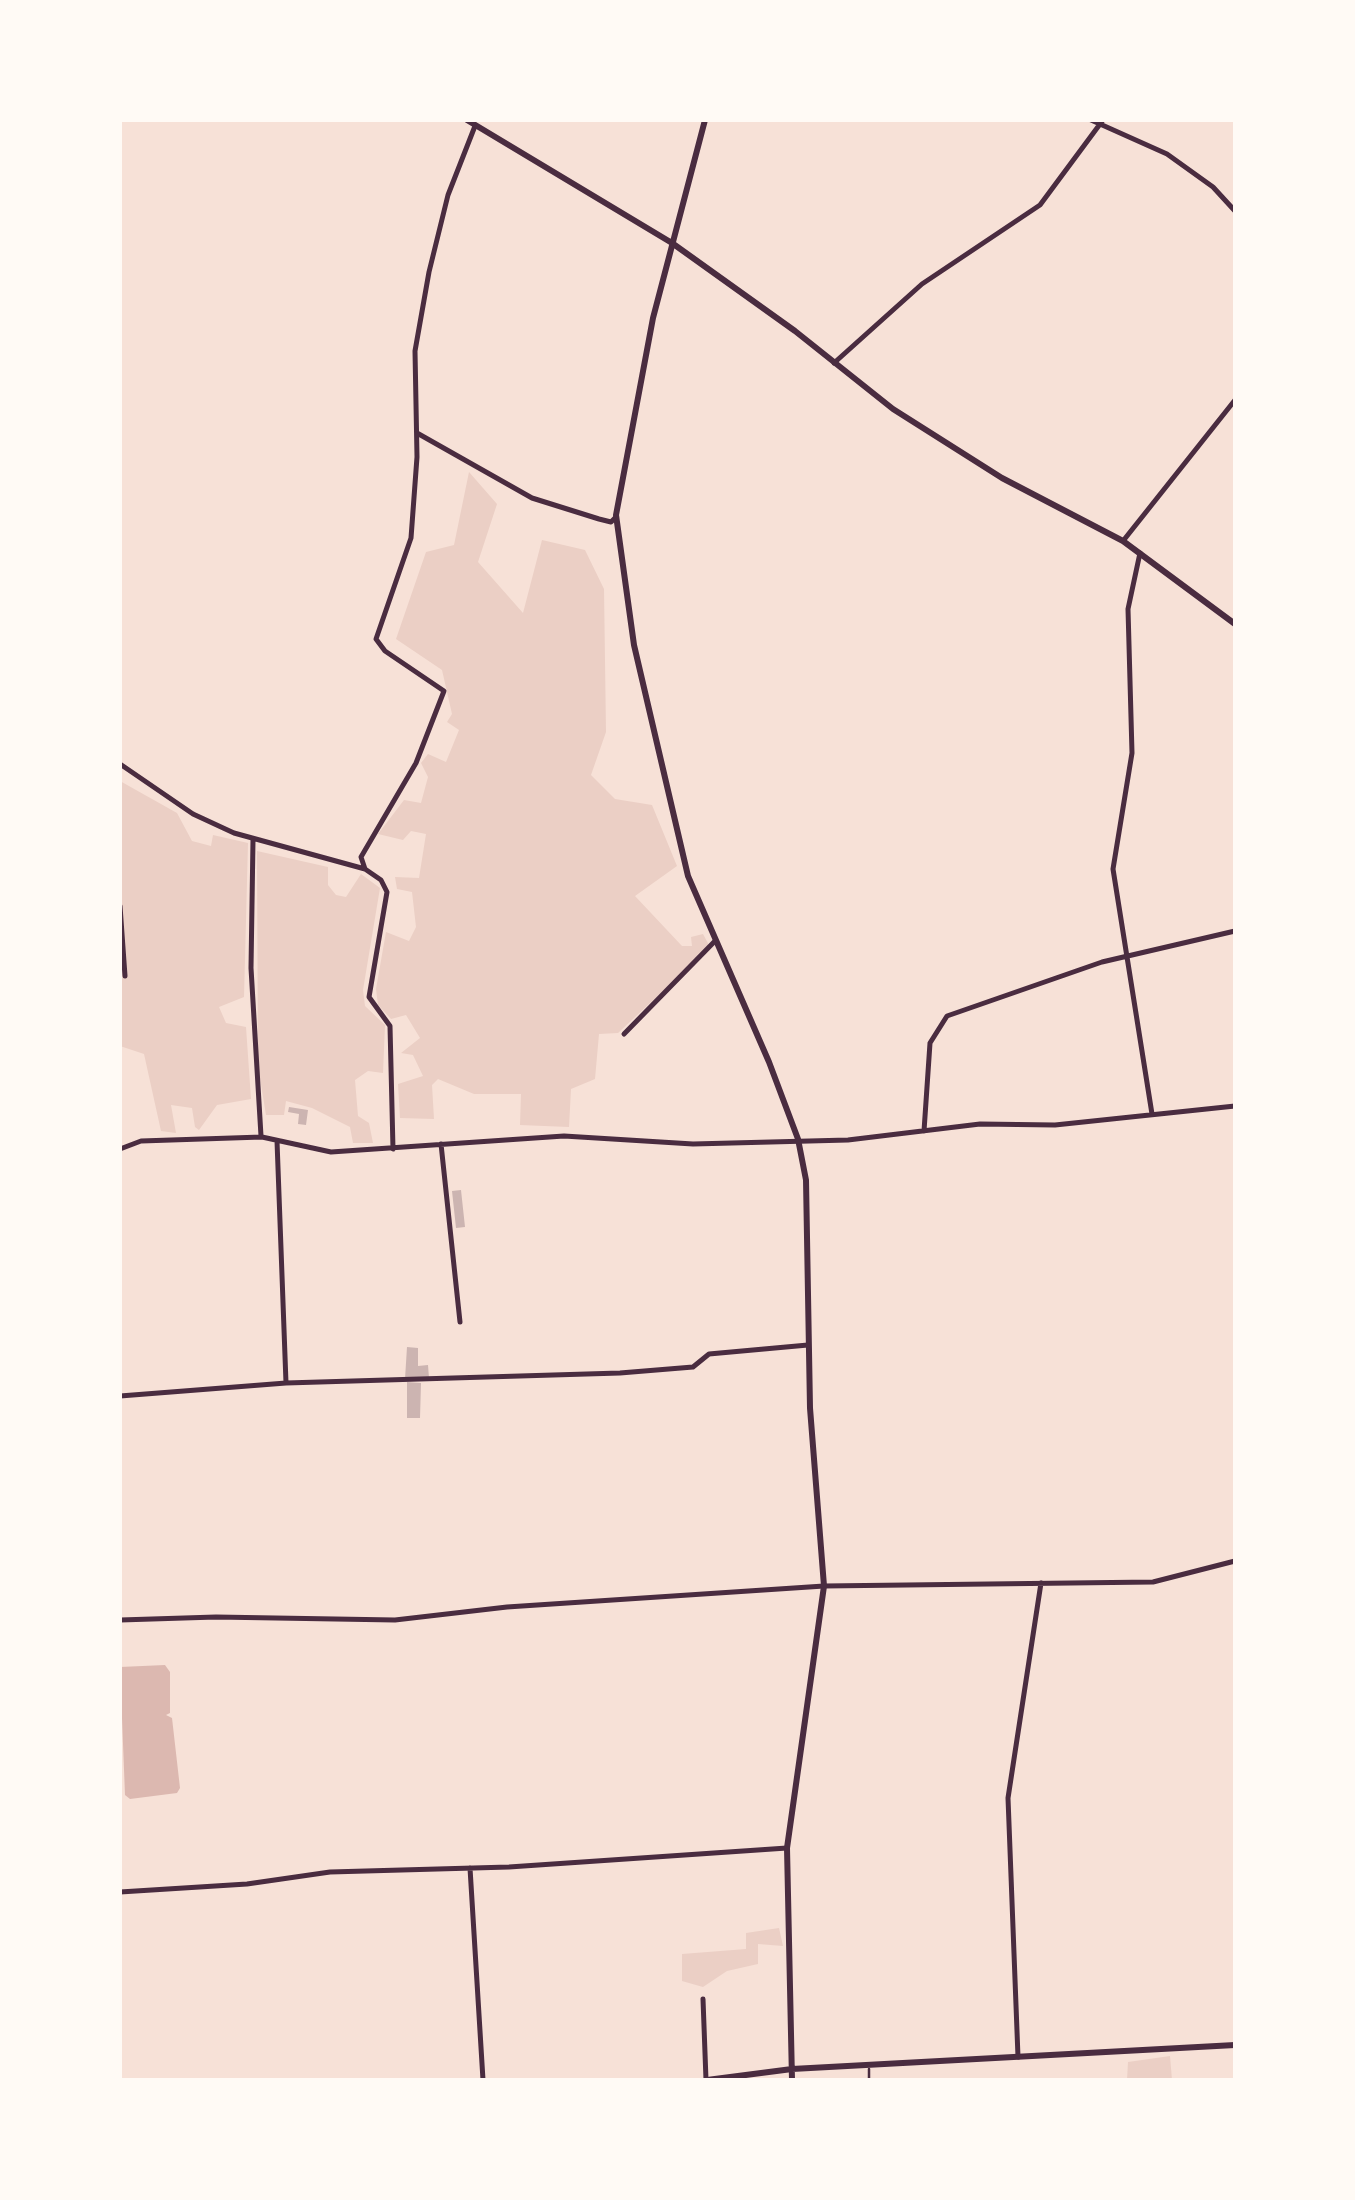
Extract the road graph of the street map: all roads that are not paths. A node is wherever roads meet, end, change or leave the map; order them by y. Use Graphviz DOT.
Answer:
graph roads {
  1 [pos="467,120"];
  2 [pos="705,120"];
  3 [pos="1091,120"];
  4 [pos="1101,123"];
  5 [pos="476,126"];
  6 [pos="1235,212"];
  7 [pos="672,243"];
  8 [pos="834,363"];
  9 [pos="1235,400"];
  10 [pos="415,431"];
  11 [pos="616,517"];
  12 [pos="1123,542"];
  13 [pos="1140,553"];
  14 [pos="1235,624"];
  15 [pos="120,764"];
  16 [pos="253,840"];
  17 [pos="365,870"];
  18 [pos="120,906"];
  19 [pos="1235,931"];
  20 [pos="715,941"];
  21 [pos="1126,957"];
  22 [pos="125,976"];
  23 [pos="624,1034"];
  24 [pos="1235,1106"];
  25 [pos="1152,1114"];
  26 [pos="924,1131"];
  27 [pos="262,1137"];
  28 [pos="798,1139"];
  29 [pos="277,1141"];
  30 [pos="441,1144"];
  31 [pos="120,1149"];
  32 [pos="393,1149"];
  33 [pos="460,1322"];
  34 [pos="808,1345"];
  35 [pos="286,1383"];
  36 [pos="120,1396"];
  37 [pos="1235,1561"];
  38 [pos="1040,1583"];
  39 [pos="824,1586"];
  40 [pos="120,1620"];
  41 [pos="787,1848"];
  42 [pos="470,1868"];
  43 [pos="120,1892"];
  44 [pos="703,1999"];
  45 [pos="1235,2045"];
  46 [pos="1018,2059"];
  47 [pos="869,2068"];
  48 [pos="792,2069"];
  49 [pos="484,2080"];
  50 [pos="706,2080"];
  51 [pos="792,2080"];
  52 [pos="869,2080"];
  1 -- 5 [label="street"];
  2 -- 7 [label="street"];
  3 -- 4 [label="street"];
  4 -- 6 [label="street"];
  4 -- 8 [label="street"];
  5 -- 7 [label="street"];
  5 -- 10 [label="street"];
  7 -- 8 [label="street"];
  7 -- 11 [label="street"];
  8 -- 12 [label="street"];
  9 -- 12 [label="street"];
  10 -- 11 [label="street"];
  10 -- 17 [label="street"];
  11 -- 20 [label="street"];
  12 -- 13 [label="street"];
  13 -- 14 [label="street"];
  13 -- 21 [label="street"];
  15 -- 16 [label="street"];
  16 -- 17 [label="street"];
  16 -- 27 [label="street"];
  17 -- 32 [label="street"];
  18 -- 22 [label="street"];
  19 -- 21 [label="street"];
  20 -- 23 [label="street"];
  20 -- 28 [label="street"];
  21 -- 25 [label="street"];
  21 -- 26 [label="street"];
  24 -- 25 [label="street"];
  25 -- 26 [label="street"];
  26 -- 28 [label="street"];
  27 -- 29 [label="street"];
  27 -- 31 [label="street"];
  28 -- 30 [label="street"];
  28 -- 34 [label="street"];
  29 -- 32 [label="street"];
  29 -- 35 [label="street"];
  30 -- 32 [label="street"];
  30 -- 33 [label="street"];
  34 -- 35 [label="street"];
  34 -- 39 [label="street"];
  35 -- 36 [label="street"];
  37 -- 38 [label="street"];
  38 -- 39 [label="street"];
  38 -- 46 [label="street"];
  39 -- 40 [label="street"];
  39 -- 41 [label="street"];
  41 -- 42 [label="street"];
  41 -- 48 [label="street"];
  42 -- 43 [label="street"];
  42 -- 49 [label="street"];
  44 -- 50 [label="street"];
  45 -- 46 [label="street"];
  46 -- 47 [label="street"];
  47 -- 48 [label="street"];
  47 -- 52 [label="lane"];
  48 -- 50 [label="street"];
  48 -- 51 [label="street"];
}
